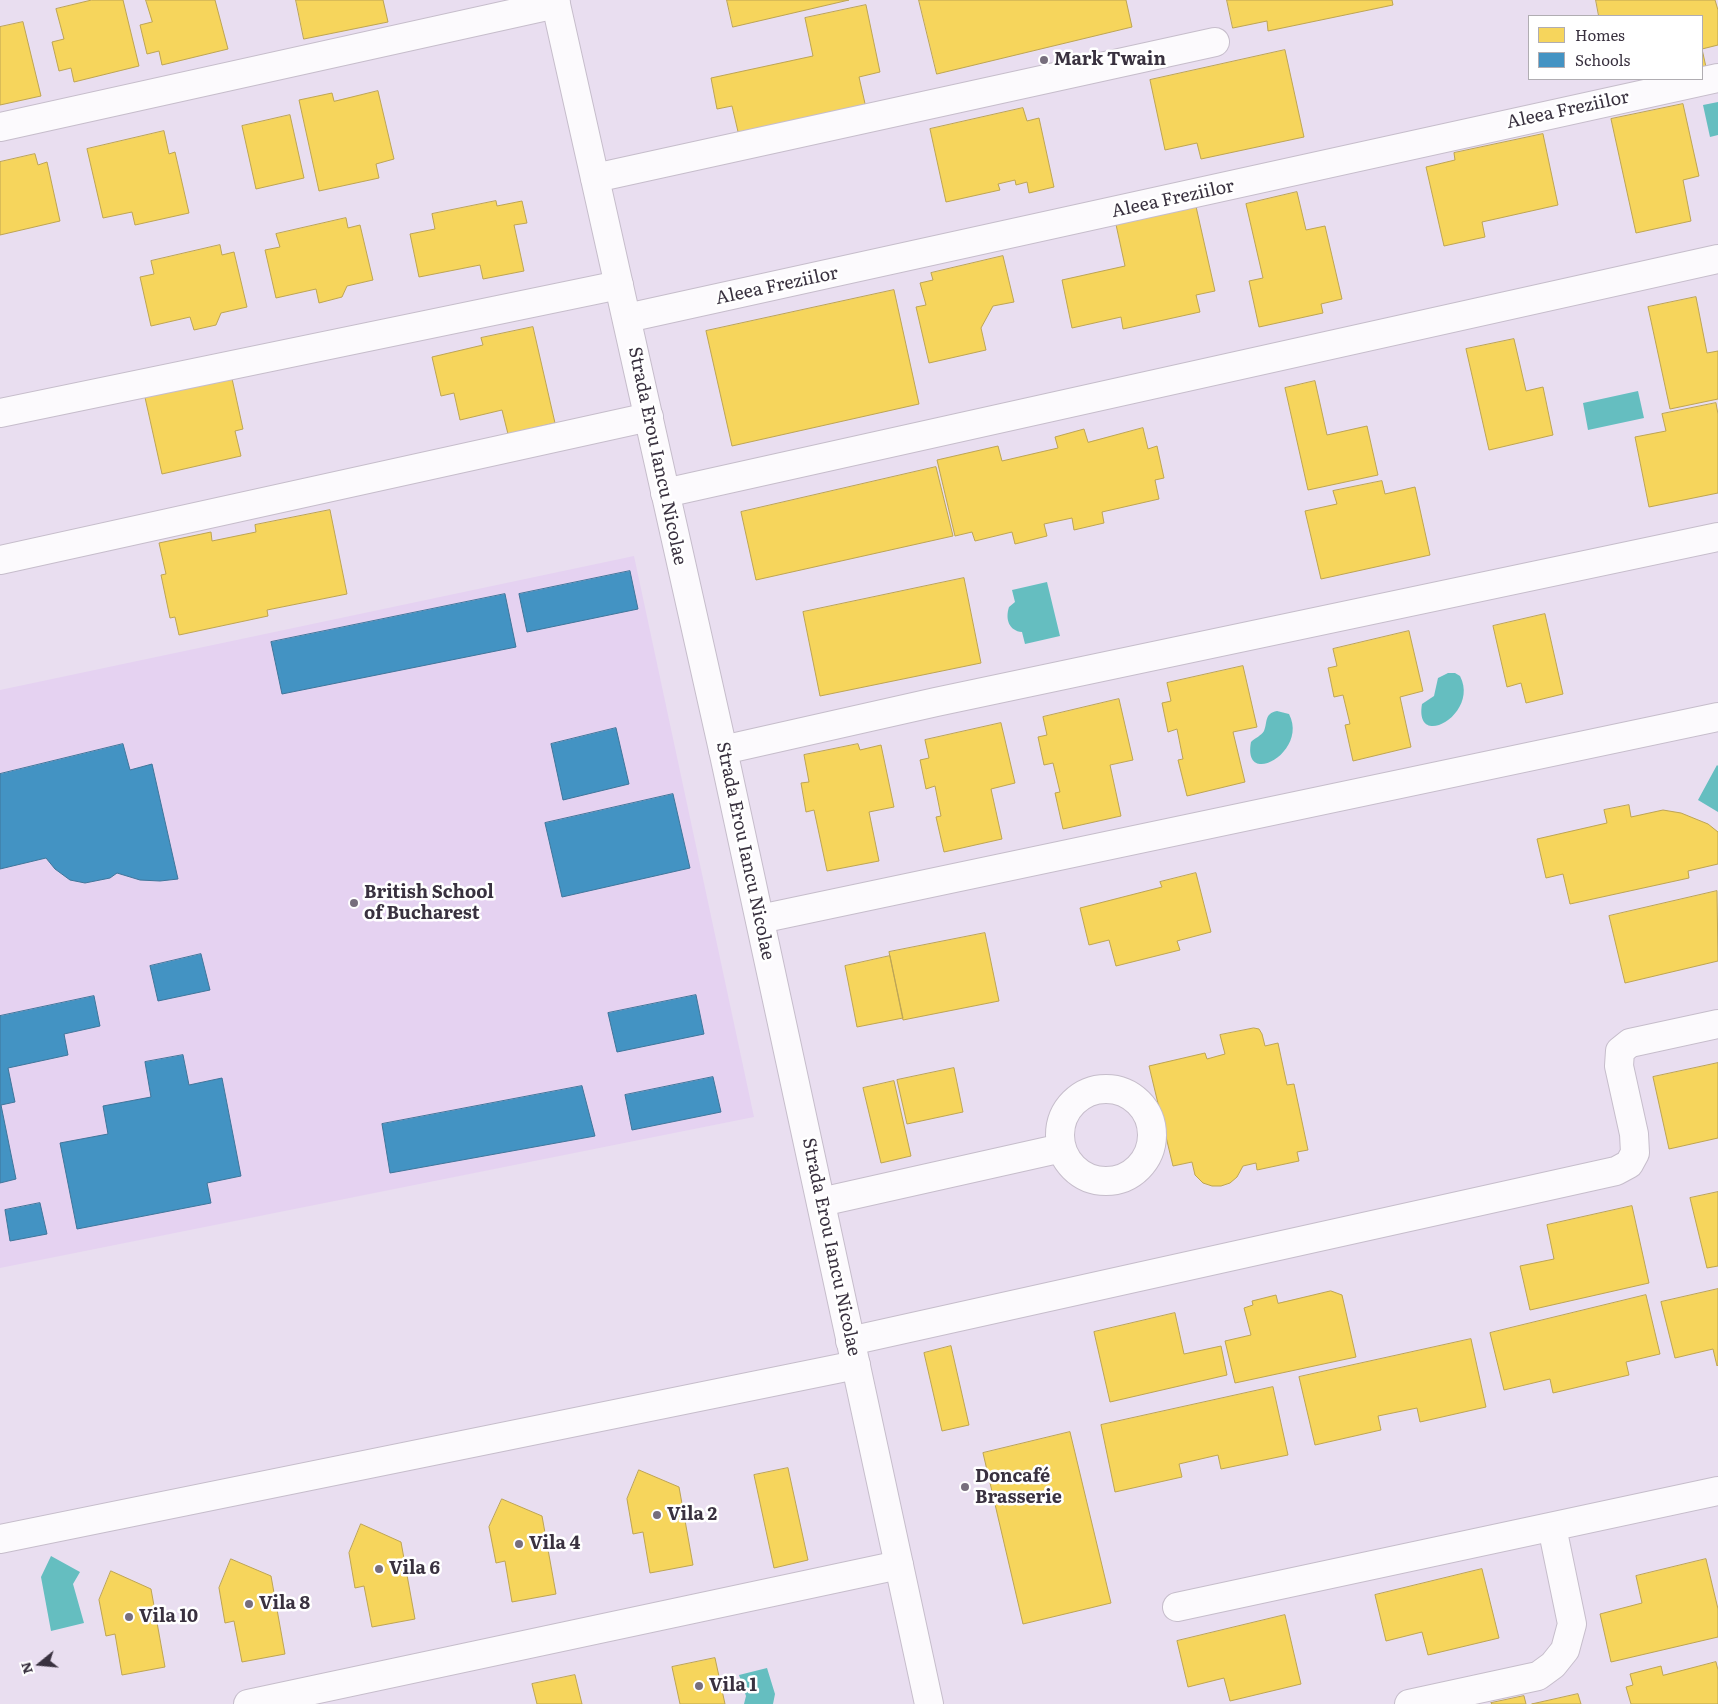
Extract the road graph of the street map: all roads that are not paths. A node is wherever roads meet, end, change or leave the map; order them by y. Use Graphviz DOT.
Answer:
graph roads {
  1 [pos="556,2"];
  2 [pos="1216,42"];
  3 [pos="1718,78"];
  4 [pos="0,127"];
  5 [pos="595,178"];
  6 [pos="1718,260"];
  7 [pos="619,285"];
  8 [pos="627,318"];
  9 [pos="0,413"];
  10 [pos="649,417"];
  11 [pos="665,493"];
  12 [pos="1718,537"];
  13 [pos="0,560"];
  14 [pos="1718,717"];
  15 [pos="723,750"];
  16 [pos="760,920"];
  17 [pos="1718,1024"];
  18 [pos="1062,1148"];
  19 [pos="821,1202"];
  20 [pos="853,1353"];
  21 [pos="1718,1491"];
  22 [pos="1552,1527"];
  23 [pos="0,1539"];
  24 [pos="899,1565"];
  25 [pos="1177,1607"];
  26 [pos="248,1704"];
  27 [pos="929,1704"];
  28 [pos="1409,1704"];
  1 -- 4 [label="street"];
  1 -- 5 [label="street, Strada Erou Iancu Nicolae"];
  2 -- 5 [label="street"];
  3 -- 8 [label="street, Aleea Freziilor"];
  5 -- 7 [label="street, Strada Erou Iancu Nicolae"];
  6 -- 11 [label="street"];
  7 -- 8 [label="street, Strada Erou Iancu Nicolae"];
  7 -- 9 [label="street"];
  8 -- 10 [label="street, Strada Erou Iancu Nicolae"];
  10 -- 11 [label="street, Strada Erou Iancu Nicolae"];
  10 -- 13 [label="street"];
  11 -- 15 [label="street, Strada Erou Iancu Nicolae"];
  12 -- 15 [label="street"];
  14 -- 16 [label="street"];
  15 -- 16 [label="street, Strada Erou Iancu Nicolae"];
  16 -- 19 [label="street, Strada Erou Iancu Nicolae"];
  17 -- 20 [label="street"];
  18 -- 19 [label="street"];
  19 -- 20 [label="street, Strada Erou Iancu Nicolae"];
  20 -- 23 [label="street"];
  20 -- 24 [label="street, Strada Erou Iancu Nicolae"];
  21 -- 22 [label="street"];
  22 -- 25 [label="street"];
  22 -- 28 [label="street"];
  24 -- 26 [label="street"];
  24 -- 27 [label="street, Strada Erou Iancu Nicolae"];
}
